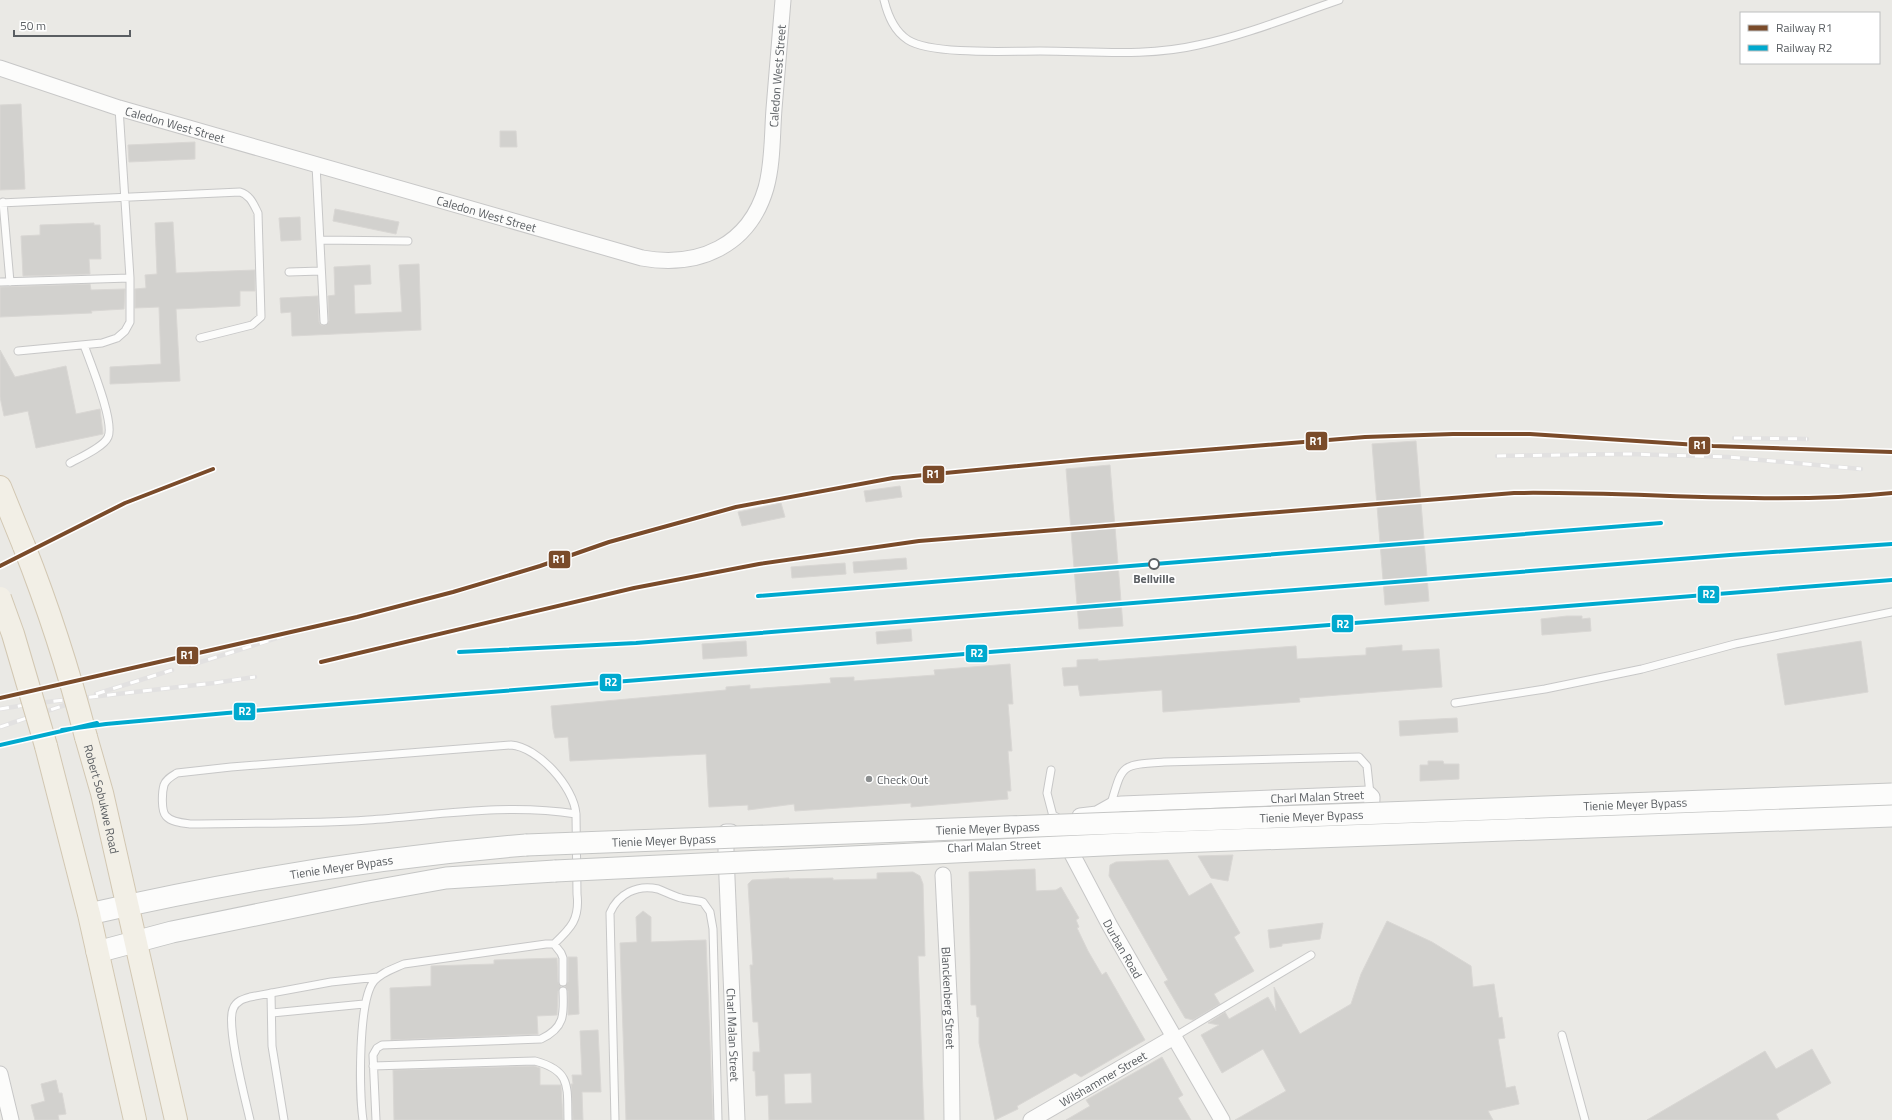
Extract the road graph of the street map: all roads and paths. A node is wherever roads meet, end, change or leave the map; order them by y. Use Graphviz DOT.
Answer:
graph roads {
  1 [pos="783,0"];
  2 [pos="884,0"];
  3 [pos="1339,0"];
  4 [pos="0,68"];
  5 [pos="119,108"];
  6 [pos="316,165"];
  7 [pos="125,197"];
  8 [pos="1,202"];
  9 [pos="320,240"];
  10 [pos="408,241"];
  11 [pos="322,271"];
  12 [pos="289,272"];
  13 [pos="130,278"];
  14 [pos="0,282"];
  15 [pos="10,282"];
  16 [pos="324,321"];
  17 [pos="200,338"];
  18 [pos="84,345"];
  19 [pos="18,351"];
  20 [pos="70,463"];
  21 [pos="0,487"];
  22 [pos="0,598"];
  23 [pos="1892,612"];
  24 [pos="1455,703"];
  25 [pos="1051,770"];
  26 [pos="1370,794"];
  27 [pos="1892,794"];
  28 [pos="1110,807"];
  29 [pos="576,814"];
  30 [pos="1892,816"];
  31 [pos="1054,820"];
  32 [pos="1066,844"];
  33 [pos="726,854"];
  34 [pos="943,875"];
  35 [pos="128,905"];
  36 [pos="89,914"];
  37 [pos="135,942"];
  38 [pos="554,944"];
  39 [pos="96,952"];
  40 [pos="1311,955"];
  41 [pos="378,977"];
  42 [pos="563,982"];
  43 [pos="563,991"];
  44 [pos="271,993"];
  45 [pos="364,1004"];
  46 [pos="272,1012"];
  47 [pos="1562,1035"];
  48 [pos="1174,1037"];
  49 [pos="373,1066"];
  50 [pos="0,1074"];
  51 [pos="362,1119"];
  52 [pos="11,1120"];
  53 [pos="135,1120"];
  54 [pos="176,1120"];
  55 [pos="250,1120"];
  56 [pos="284,1120"];
  57 [pos="376,1120"];
  58 [pos="568,1120"];
  59 [pos="615,1120"];
  60 [pos="718,1120"];
  61 [pos="737,1120"];
  62 [pos="952,1120"];
  63 [pos="1031,1120"];
  64 [pos="1222,1120"];
  65 [pos="1585,1120"];
  1 -- 6 [label="street, Caledon West Street"];
  2 -- 3 [label="lane"];
  4 -- 5 [label="street, Caledon West Street"];
  5 -- 6 [label="street, Caledon West Street"];
  5 -- 7 [label="lane"];
  6 -- 9 [label="lane"];
  7 -- 8 [label="lane"];
  7 -- 13 [label="lane"];
  7 -- 17 [label="lane"];
  8 -- 15 [label="lane"];
  9 -- 10 [label="lane"];
  9 -- 11 [label="lane"];
  11 -- 12 [label="lane"];
  11 -- 16 [label="lane"];
  13 -- 15 [label="lane"];
  13 -- 18 [label="lane"];
  14 -- 15 [label="lane"];
  18 -- 19 [label="lane"];
  18 -- 20 [label="lane"];
  21 -- 35 [label="main road, Robert Sobukwe Road, bridge"];
  22 -- 36 [label="main road, bridge"];
  23 -- 24 [label="lane"];
  25 -- 31 [label="lane, Durban Road"];
  26 -- 28 [label="street, Charl Malan Street"];
  26 -- 28 [label="lane"];
  26 -- 32 [label="street, Charl Malan Street"];
  27 -- 35 [label="main road, Tienie Meyer Bypass, bridge"];
  28 -- 31 [label="street, Charl Malan Street"];
  29 -- 29 [label="lane"];
  29 -- 38 [label="lane"];
  30 -- 37 [label="main road, Tienie Meyer Bypass, bridge"];
  31 -- 32 [label="street, Durban Road"];
  31 -- 33 [label="street, Charl Malan Street"];
  32 -- 33 [label="street, Charl Malan Street"];
  32 -- 48 [label="street, Durban Road"];
  33 -- 61 [label="street, Charl Malan Street"];
  34 -- 62 [label="street, Blanckenberg Street"];
  35 -- 36 [label="main road, Tienie Meyer Bypass"];
  35 -- 37 [label="main road, Robert Sobukwe Road"];
  36 -- 39 [label="main road"];
  37 -- 39 [label="main road, Tienie Meyer Bypass"];
  37 -- 54 [label="main road, Robert Sobukwe Road"];
  38 -- 41 [label="lane"];
  38 -- 42 [label="lane"];
  39 -- 53 [label="main road"];
  40 -- 48 [label="lane"];
  41 -- 44 [label="lane"];
  41 -- 45 [label="lane"];
  43 -- 49 [label="lane"];
  44 -- 46 [label="lane"];
  44 -- 55 [label="lane"];
  45 -- 46 [label="lane"];
  45 -- 51 [label="lane"];
  46 -- 56 [label="lane"];
  47 -- 65 [label="lane"];
  48 -- 63 [label="street, Wilshammer Street"];
  48 -- 64 [label="street, Durban Road"];
  49 -- 57 [label="lane"];
  49 -- 58 [label="lane"];
  50 -- 52 [label="street"];
  59 -- 60 [label="lane"];
}
